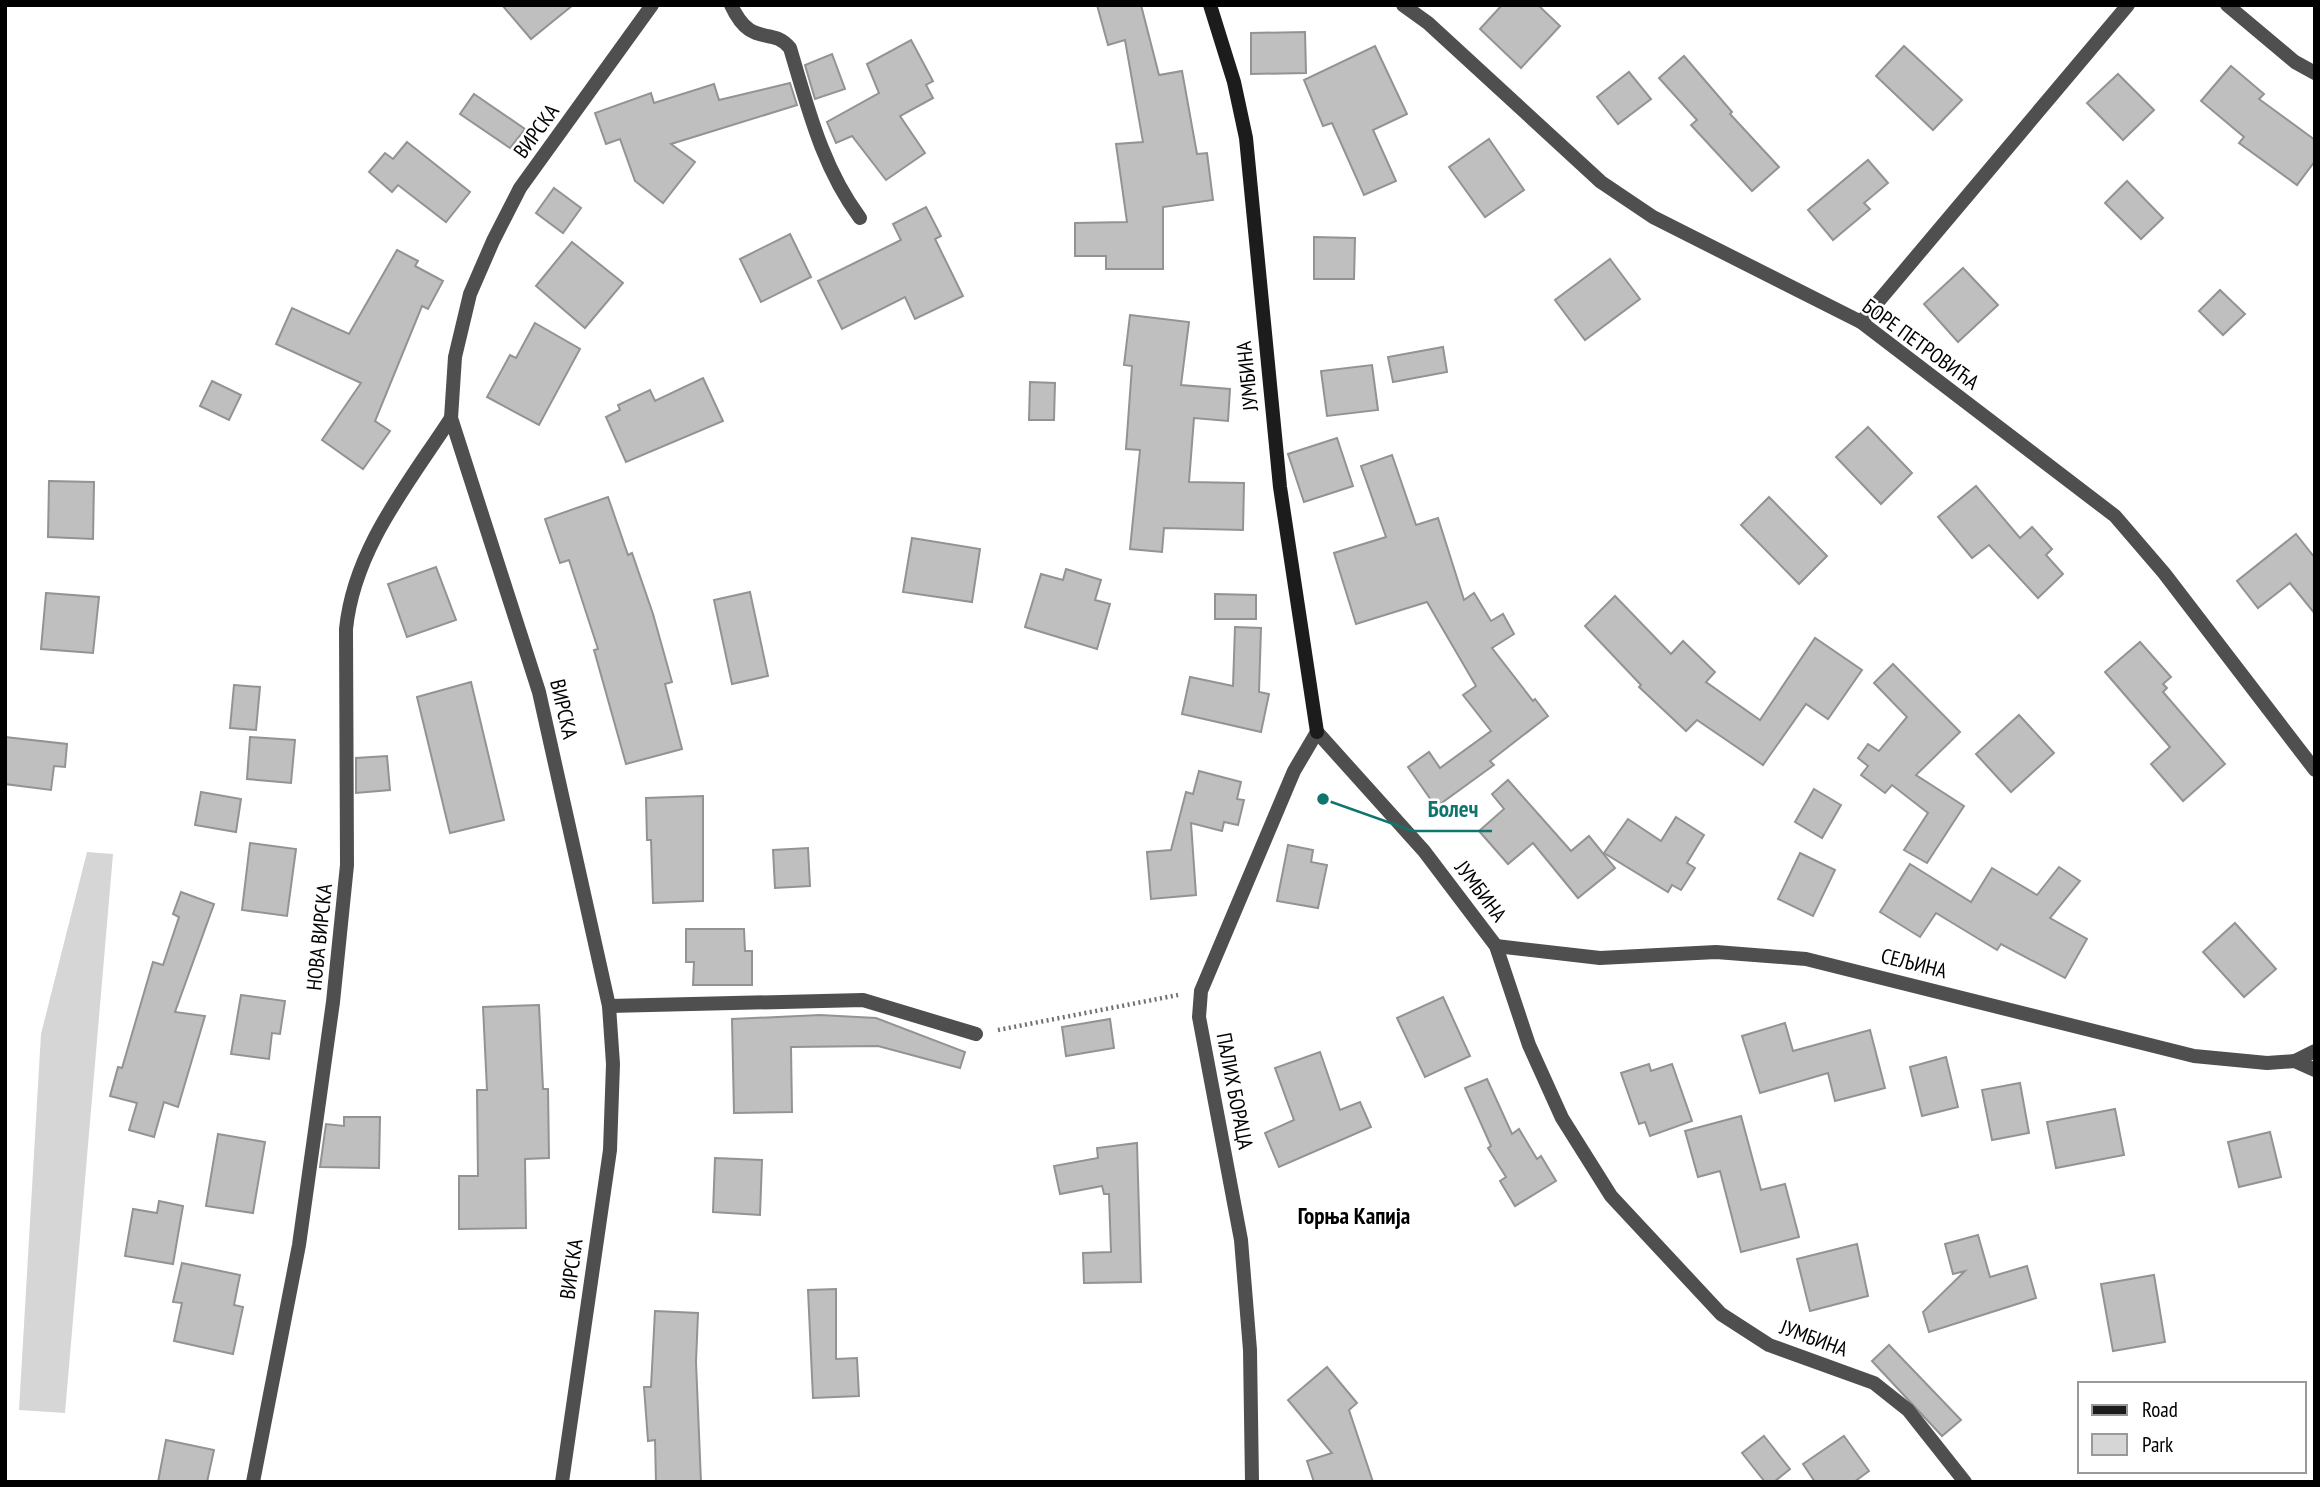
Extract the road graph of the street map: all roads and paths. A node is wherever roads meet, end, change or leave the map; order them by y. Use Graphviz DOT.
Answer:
graph roads {
  1 [pos="652,5"];
  2 [pos="731,5"];
  3 [pos="1210,5"];
  4 [pos="1403,5"];
  5 [pos="2128,5"];
  6 [pos="2227,5"];
  7 [pos="2315,73"];
  8 [pos="860,218"];
  9 [pos="1861,322"];
  10 [pos="451,418"];
  11 [pos="1317,732"];
  12 [pos="2315,770"];
  13 [pos="1496,946"];
  14 [pos="1201,991"];
  15 [pos="609,1006"];
  16 [pos="976,1034"];
  17 [pos="2315,1051"];
  18 [pos="2295,1061"];
  19 [pos="2315,1070"];
  20 [pos="253,1482"];
  21 [pos="562,1482"];
  22 [pos="1252,1482"];
  23 [pos="1965,1482"];
  1 -- 10 [label="street, ВИРСКА"];
  2 -- 8 [label="street"];
  3 -- 11 [label="street, ЈУМБИНА"];
  4 -- 9 [label="street, БОРЕ ПЕТРОВИЋА"];
  5 -- 9 [label="street"];
  6 -- 7 [label="street"];
  9 -- 12 [label="street, БОРЕ ПЕТРОВИЋА"];
  10 -- 15 [label="street, ВИРСКА"];
  10 -- 20 [label="street, НОВА ВИРСКА"];
  11 -- 13 [label="street, ЈУМБИНА"];
  11 -- 14 [label="street, ПАЛИХ БОРАЦА"];
  13 -- 18 [label="street, СЕЉИНА"];
  13 -- 23 [label="street, ЈУМБИНА"];
  14 -- 16 [label="path"];
  14 -- 22 [label="street, ПАЛИХ БОРАЦА"];
  15 -- 16 [label="street"];
  15 -- 21 [label="street, ВИРСКА"];
  17 -- 18 [label="street"];
  18 -- 19 [label="street, СЕЉИНА"];
}
